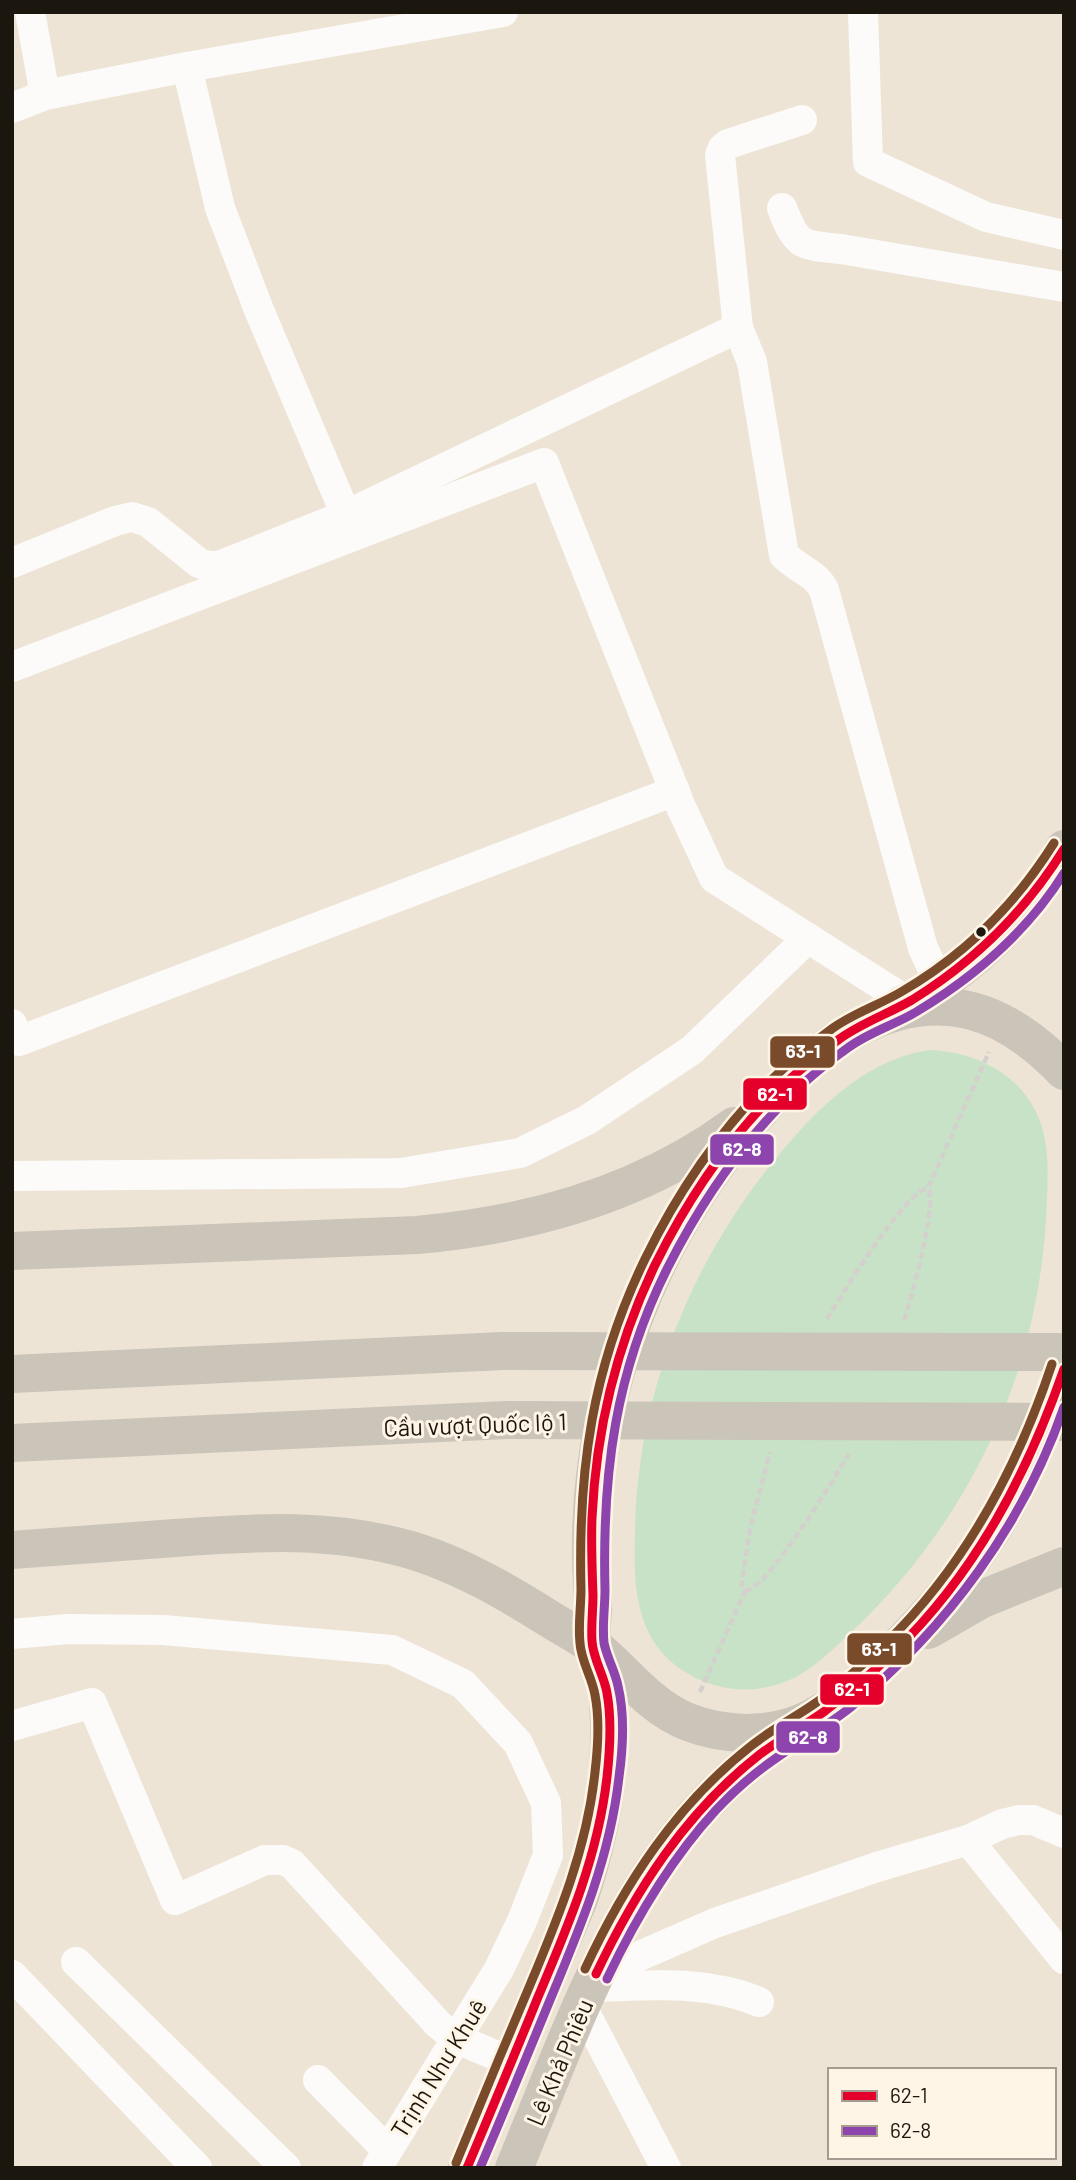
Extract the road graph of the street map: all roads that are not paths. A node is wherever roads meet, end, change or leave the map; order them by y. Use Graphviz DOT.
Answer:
graph roads {
  1 [pos="30,12"];
  2 [pos="503,12"];
  3 [pos="863,12"];
  4 [pos="187,67"];
  5 [pos="45,95"];
  6 [pos="12,108"];
  7 [pos="802,120"];
  8 [pos="782,208"];
  9 [pos="1064,235"];
  10 [pos="1064,288"];
  11 [pos="738,328"];
  12 [pos="346,515"];
  13 [pos="12,563"];
  14 [pos="12,667"];
  15 [pos="675,791"];
  16 [pos="1064,849"];
  17 [pos="808,938"];
  18 [pos="908,1001"];
  19 [pos="12,1024"];
  20 [pos="1064,1071"];
  21 [pos="767,1102"];
  22 [pos="12,1176"];
  23 [pos="12,1251"];
  24 [pos="1064,1352"];
  25 [pos="1064,1368"];
  26 [pos="12,1374"];
  27 [pos="1064,1422"];
  28 [pos="12,1443"];
  29 [pos="12,1550"];
  30 [pos="1064,1566"];
  31 [pos="12,1634"];
  32 [pos="592,1646"];
  33 [pos="896,1649"];
  34 [pos="824,1712"];
  35 [pos="12,1726"];
  36 [pos="1064,1833"];
  37 [pos="968,1839"];
  38 [pos="1064,1959"];
  39 [pos="76,1962"];
  40 [pos="499,1969"];
  41 [pos="12,1975"];
  42 [pos="541,1989"];
  43 [pos="590,1990"];
  44 [pos="759,2001"];
  45 [pos="455,2038"];
  46 [pos="511,2062"];
  47 [pos="318,2080"];
  48 [pos="382,2159"];
  49 [pos="197,2168"];
  50 [pos="286,2168"];
  51 [pos="467,2168"];
  52 [pos="514,2168"];
  53 [pos="666,2168"];
  1 -- 5 [label="street"];
  2 -- 4 [label="street"];
  3 -- 9 [label="street"];
  4 -- 5 [label="street"];
  4 -- 12 [label="street"];
  5 -- 6 [label="street"];
  7 -- 11 [label="street"];
  8 -- 10 [label="street"];
  11 -- 12 [label="street"];
  11 -- 18 [label="street"];
  12 -- 13 [label="street"];
  14 -- 15 [label="street"];
  15 -- 17 [label="street"];
  15 -- 19 [label="street"];
  16 -- 18 [label="highway"];
  17 -- 18 [label="street"];
  17 -- 22 [label="street"];
  18 -- 20 [label="highway"];
  18 -- 21 [label="highway"];
  21 -- 23 [label="highway"];
  21 -- 32 [label="highway, Lê Khả Phiêu"];
  24 -- 26 [label="highway"];
  25 -- 33 [label="highway"];
  27 -- 28 [label="highway, Cầu vượt Quốc lộ 1"];
  29 -- 32 [label="highway"];
  30 -- 33 [label="highway"];
  31 -- 40 [label="street, Trịnh Như Khuê"];
  32 -- 34 [label="highway"];
  32 -- 42 [label="highway, Lê Khả Phiêu"];
  33 -- 34 [label="highway"];
  34 -- 43 [label="highway, Lê Khả Phiêu"];
  35 -- 45 [label="street"];
  36 -- 37 [label="street"];
  37 -- 38 [label="street"];
  37 -- 43 [label="street"];
  39 -- 50 [label="street"];
  40 -- 42 [label="street"];
  40 -- 45 [label="street, Trịnh Như Khuê"];
  41 -- 49 [label="street"];
  42 -- 46 [label="highway, Lê Khả Phiêu"];
  43 -- 44 [label="street"];
  43 -- 52 [label="highway, Lê Khả Phiêu"];
  43 -- 53 [label="street"];
  45 -- 46 [label="street"];
  45 -- 48 [label="street, Trịnh Như Khuê"];
  46 -- 51 [label="highway, Lê Khả Phiêu"];
  47 -- 48 [label="street"];
}
